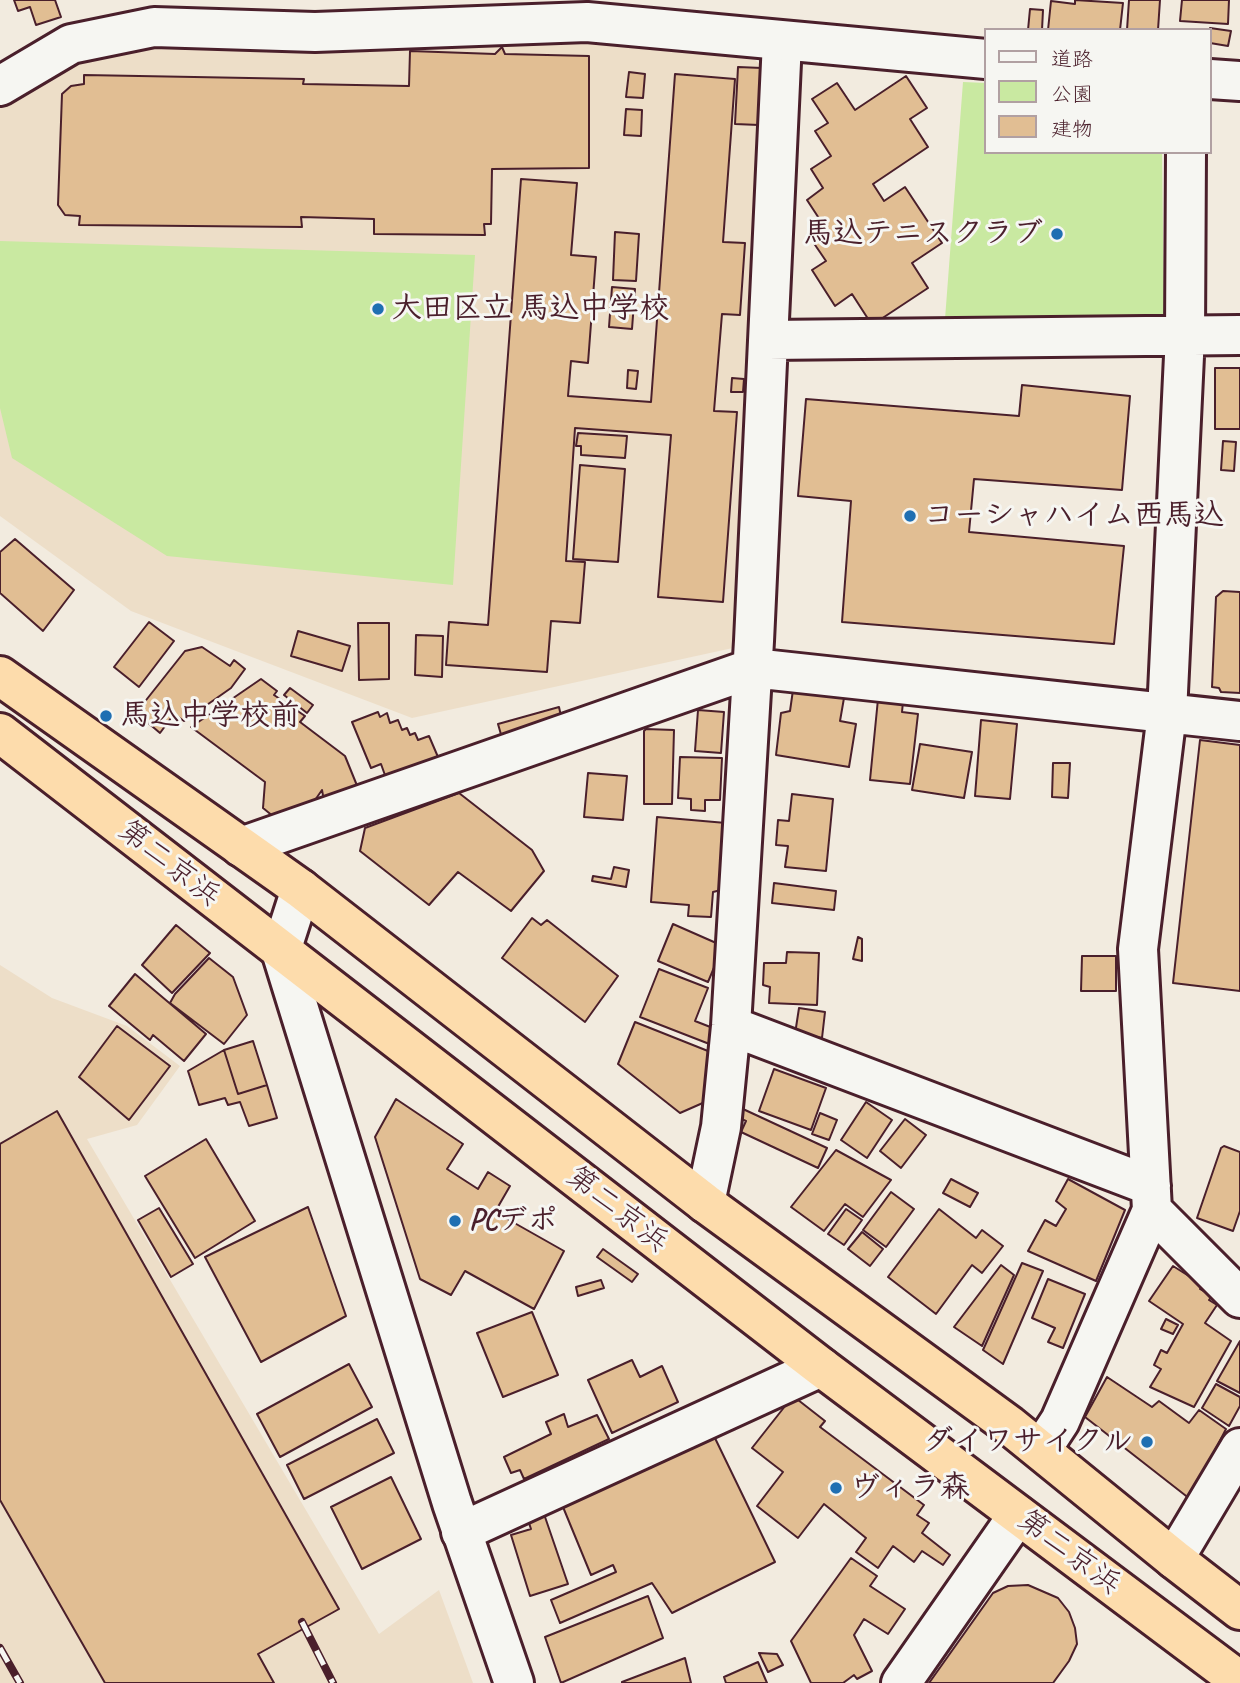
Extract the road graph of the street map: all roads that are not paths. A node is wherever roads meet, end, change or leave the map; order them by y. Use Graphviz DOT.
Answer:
graph roads {
  1 [pos="587,11"];
  2 [pos="782,41"];
  3 [pos="984,60"];
  4 [pos="1212,79"];
  5 [pos="1240,81"];
  6 [pos="0,86"];
  7 [pos="1186,154"];
  8 [pos="1185,335"];
  9 [pos="1240,335"];
  10 [pos="768,340"];
  11 [pos="752,668"];
  12 [pos="0,677"];
  13 [pos="1167,713"];
  14 [pos="1240,721"];
  15 [pos="0,733"];
  16 [pos="241,847"];
  17 [pos="301,889"];
  18 [pos="281,951"];
  19 [pos="731,1026"];
  20 [pos="1151,1198"];
  21 [pos="705,1203"];
  22 [pos="1240,1298"];
  23 [pos="821,1367"];
  24 [pos="1240,1448"];
  25 [pos="1041,1450"];
  26 [pos="1018,1515"];
  27 [pos="461,1532"];
  28 [pos="1174,1559"];
  29 [pos="1240,1610"];
  30 [pos="1240,1681"];
  31 [pos="514,1683"];
  32 [pos="901,1683"];
  1 -- 2 [label="street"];
  1 -- 6 [label="street"];
  2 -- 3 [label="street"];
  2 -- 10 [label="street"];
  4 -- 5 [label="street"];
  7 -- 8 [label="street"];
  8 -- 9 [label="street"];
  8 -- 10 [label="street"];
  8 -- 13 [label="street"];
  10 -- 11 [label="street"];
  11 -- 13 [label="street"];
  11 -- 16 [label="street"];
  11 -- 19 [label="street"];
  12 -- 16 [label="highway, 第二京浜"];
  13 -- 14 [label="street"];
  13 -- 20 [label="street"];
  15 -- 18 [label="highway, 第二京浜"];
  16 -- 17 [label="highway, 第二京浜"];
  17 -- 18 [label="street"];
  17 -- 21 [label="highway, 第二京浜"];
  18 -- 23 [label="highway, 第二京浜"];
  18 -- 27 [label="street"];
  19 -- 20 [label="street"];
  19 -- 21 [label="street"];
  20 -- 22 [label="street"];
  20 -- 25 [label="street"];
  21 -- 25 [label="highway, 第二京浜"];
  23 -- 26 [label="highway, 第二京浜"];
  23 -- 27 [label="street"];
  24 -- 28 [label="street"];
  25 -- 28 [label="highway, 第二京浜"];
  26 -- 30 [label="highway, 第二京浜"];
  26 -- 32 [label="street"];
  27 -- 31 [label="street"];
  28 -- 29 [label="highway, 第二京浜"];
}
